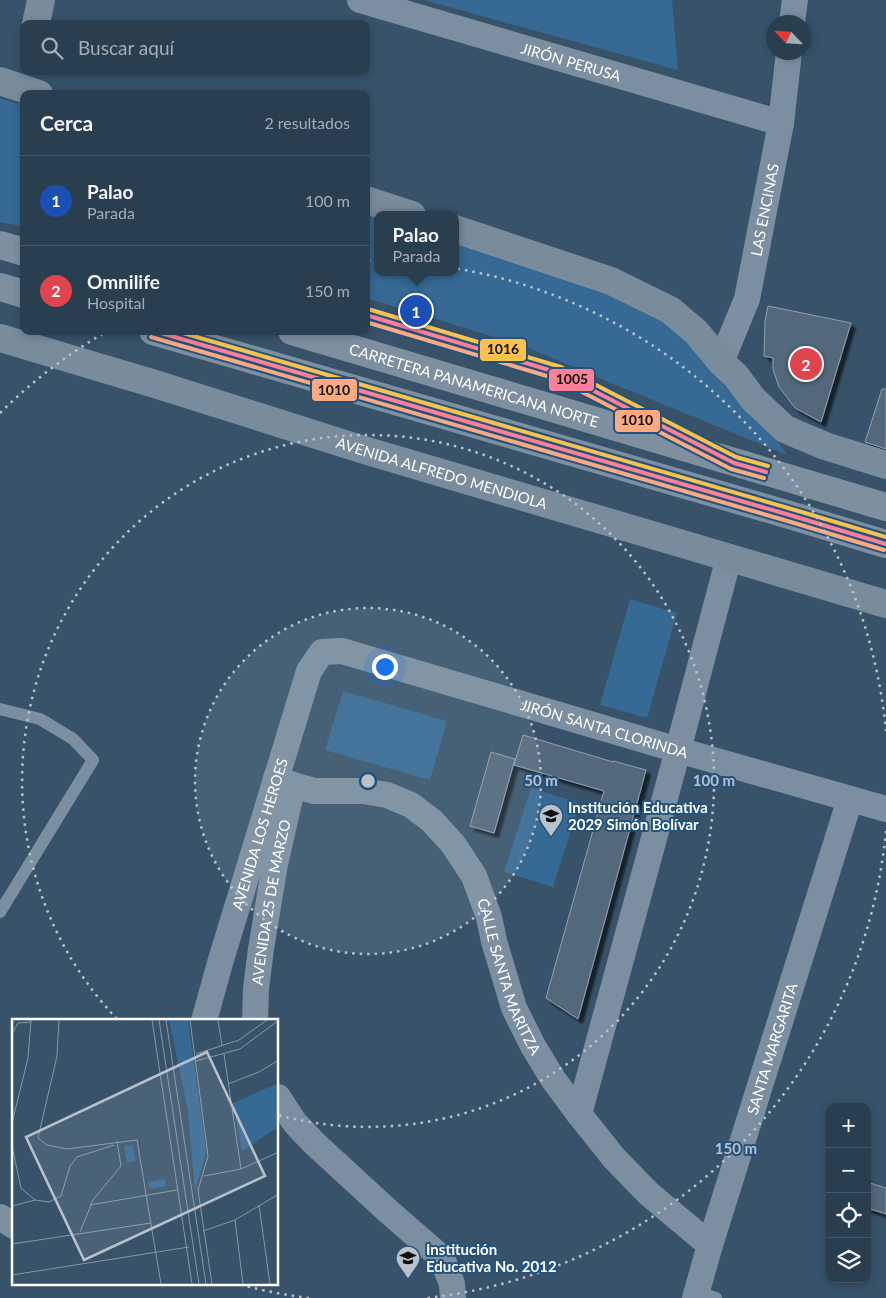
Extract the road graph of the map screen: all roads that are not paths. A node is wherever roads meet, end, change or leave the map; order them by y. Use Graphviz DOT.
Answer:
graph roads {
  1 [pos="41,0"];
  2 [pos="360,0"];
  3 [pos="795,0"];
  4 [pos="793,15"];
  5 [pos="37,20"];
  6 [pos="788,60"];
  7 [pos="781,123"];
  8 [pos="370,201"];
  9 [pos="400,211"];
  10 [pos="459,230"];
  11 [pos="0,245"];
  12 [pos="20,251"];
  13 [pos="0,287"];
  14 [pos="20,293"];
  15 [pos="370,316"];
  16 [pos="167,335"];
  17 [pos="305,335"];
  18 [pos="0,338"];
  19 [pos="721,362"];
  20 [pos="734,462"];
  21 [pos="886,465"];
  22 [pos="886,507"];
  23 [pos="886,544"];
  24 [pos="729,557"];
  25 [pos="886,604"];
  26 [pos="322,652"];
  27 [pos="0,709"];
  28 [pos="678,750"];
  29 [pos="285,782"];
  30 [pos="850,799"];
  31 [pos="886,809"];
  32 [pos="0,912"];
  33 [pos="204,1019"];
  34 [pos="255,1019"];
  35 [pos="279,1099"];
  36 [pos="579,1114"];
  37 [pos="0,1217"];
  38 [pos="12,1225"];
  39 [pos="710,1245"];
  40 [pos="703,1296"];
  41 [pos="453,1298"];
  1 -- 5 [label="main road"];
  2 -- 7 [label="street, JIRÓN PERUSA"];
  3 -- 4 [label="street"];
  6 -- 7 [label="street, LAS ENCINAS"];
  7 -- 19 [label="street, LAS ENCINAS"];
  8 -- 9 [label="main road"];
  10 -- 19 [label="main road"];
  11 -- 12 [label="highway"];
  13 -- 14 [label="highway"];
  15 -- 20 [label="lane"];
  16 -- 23 [label="highway"];
  17 -- 20 [label="highway, CARRETERA PANAMERICANA NORTE"];
  18 -- 24 [label="main road, AVENIDA ALFREDO MENDIOLA"];
  19 -- 21 [label="main road"];
  20 -- 22 [label="highway, CARRETERA PANAMERICANA NORTE"];
  24 -- 25 [label="main road, AVENIDA ALFREDO MENDIOLA"];
  24 -- 28 [label="street"];
  26 -- 28 [label="street, JIRÓN SANTA CLORINDA"];
  26 -- 29 [label="street, AVENIDA LOS HEROES"];
  27 -- 32 [label="lane"];
  28 -- 30 [label="street, JIRÓN SANTA CLORINDA"];
  28 -- 36 [label="street"];
  29 -- 33 [label="street, AVENIDA LOS HEROES"];
  29 -- 34 [label="street, AVENIDA 25 DE MARZO"];
  29 -- 36 [label="street, CALLE SANTA MARITZA"];
  30 -- 31 [label="street, JIRÓN SANTA CLORINDA"];
  30 -- 39 [label="street, SANTA MARGARITA"];
  35 -- 41 [label="street"];
  36 -- 39 [label="street, CALLE SANTA MARITZA"];
  37 -- 38 [label="street"];
  39 -- 40 [label="street, SANTA MARGARITA"];
}
